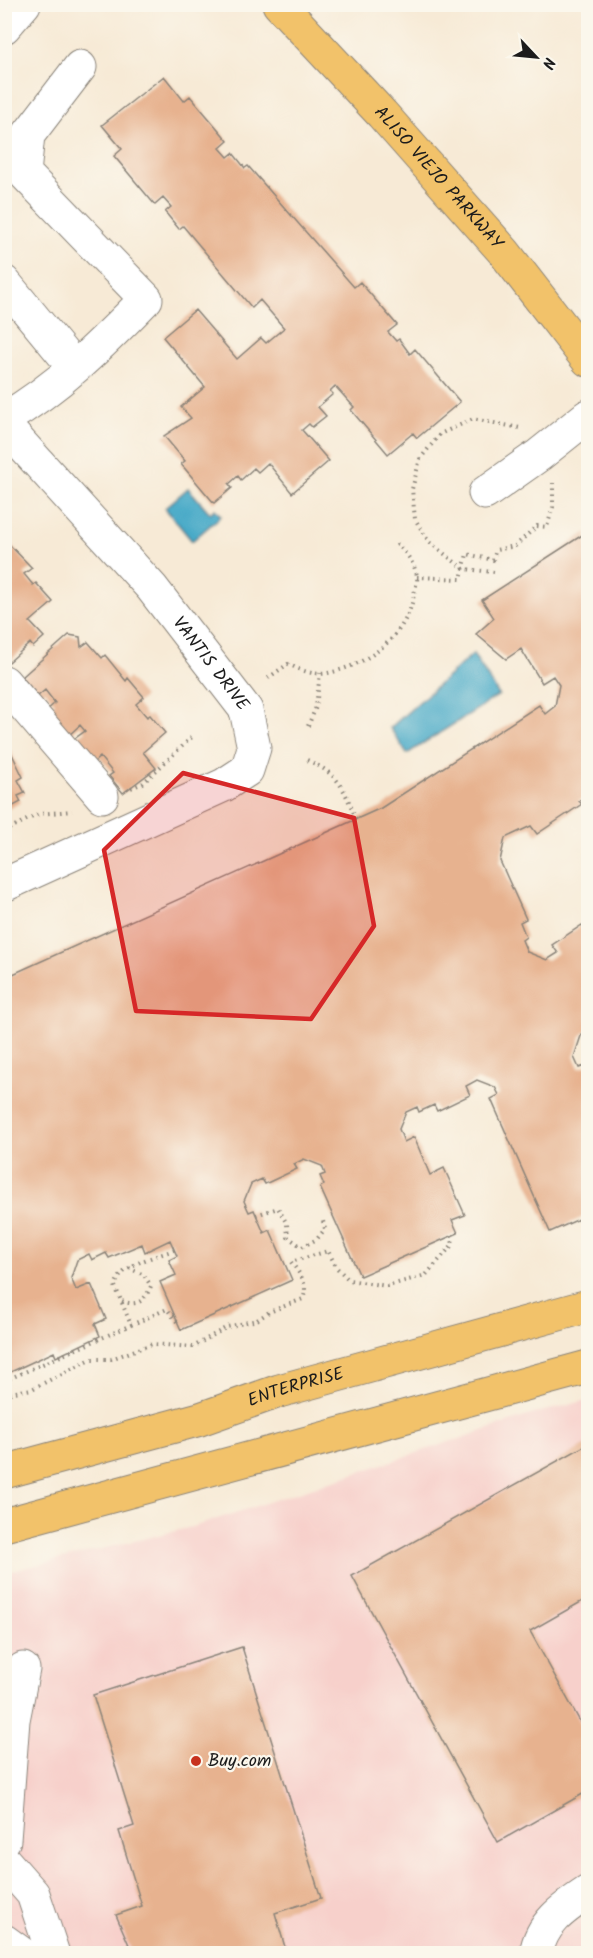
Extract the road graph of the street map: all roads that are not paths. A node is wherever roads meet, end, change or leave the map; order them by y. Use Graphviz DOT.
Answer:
graph roads {
  1 [pos="24,4"];
  2 [pos="279,4"];
  3 [pos="4,27"];
  4 [pos="80,68"];
  5 [pos="15,162"];
  6 [pos="4,282"];
  7 [pos="588,360"];
  8 [pos="74,367"];
  9 [pos="588,416"];
  10 [pos="4,419"];
  11 [pos="4,425"];
  12 [pos="485,493"];
  13 [pos="4,682"];
  14 [pos="102,796"];
  15 [pos="4,885"];
  16 [pos="588,1306"];
  17 [pos="588,1367"];
  18 [pos="4,1472"];
  19 [pos="4,1524"];
  20 [pos="23,1669"];
  21 [pos="4,1840"];
  22 [pos="4,1861"];
  23 [pos="588,1892"];
  24 [pos="4,1941"];
  25 [pos="22,1953"];
  26 [pos="53,1953"];
  27 [pos="536,1953"];
  1 -- 3 [label="street"];
  2 -- 7 [label="main road, ALISO VIEJO PARKWAY"];
  4 -- 5 [label="street"];
  5 -- 8 [label="street"];
  6 -- 8 [label="street"];
  8 -- 10 [label="street"];
  9 -- 12 [label="street"];
  11 -- 15 [label="street, VANTIS DRIVE"];
  13 -- 14 [label="street"];
  16 -- 18 [label="main road, ENTERPRISE"];
  17 -- 19 [label="main road"];
  20 -- 21 [label="street"];
  22 -- 26 [label="street"];
  23 -- 27 [label="street"];
  24 -- 25 [label="street"];
}
